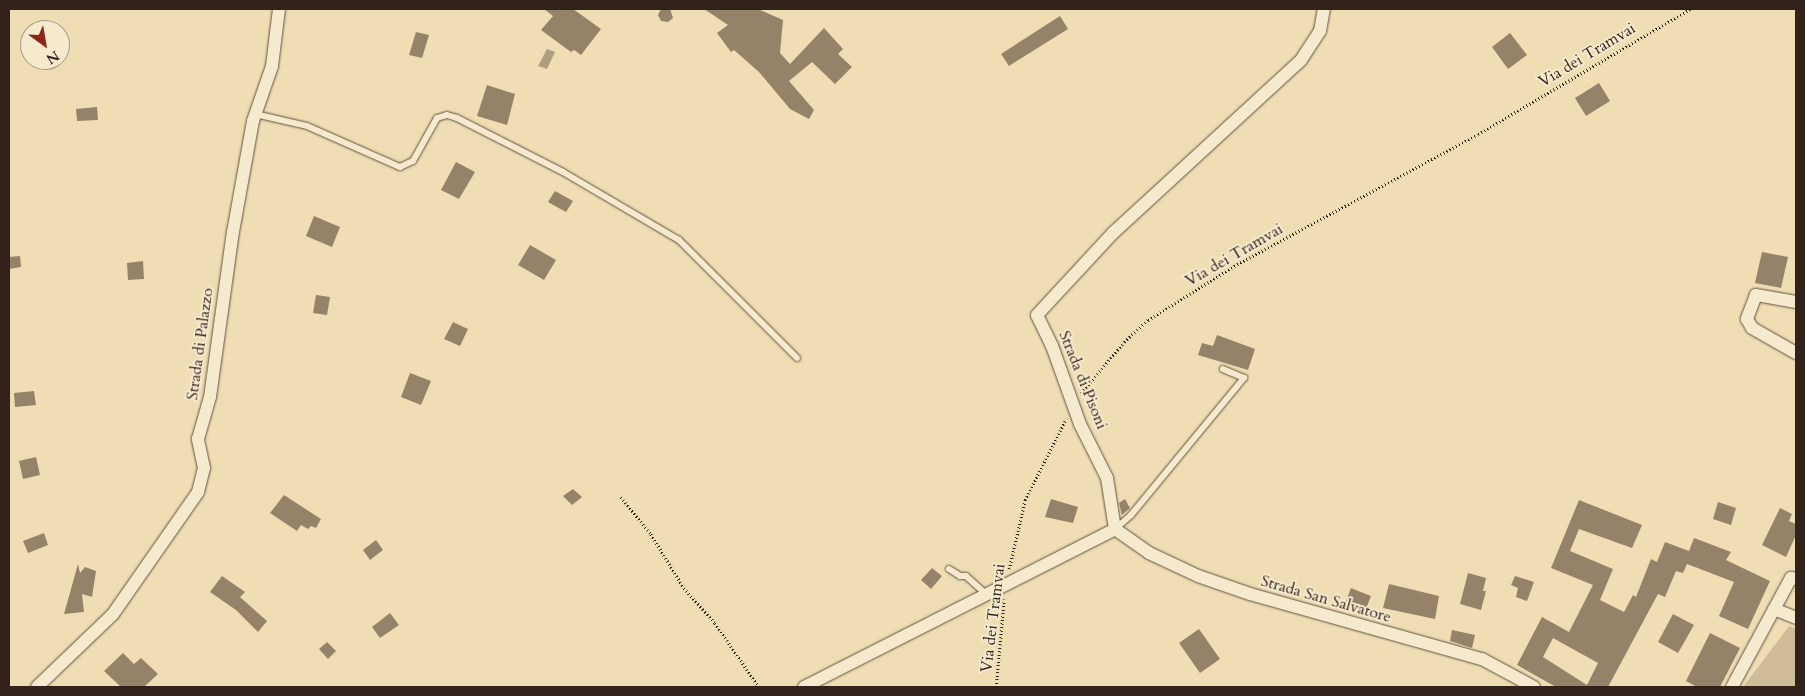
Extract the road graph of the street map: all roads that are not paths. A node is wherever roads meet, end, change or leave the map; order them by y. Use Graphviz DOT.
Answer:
graph roads {
  1 [pos="279,9"];
  2 [pos="1324,9"];
  3 [pos="255,114"];
  4 [pos="1796,302"];
  5 [pos="1796,353"];
  6 [pos="797,358"];
  7 [pos="1224,370"];
  8 [pos="1115,529"];
  9 [pos="949,569"];
  10 [pos="1793,578"];
  11 [pos="985,593"];
  12 [pos="1774,609"];
  13 [pos="1796,618"];
  14 [pos="37,687"];
  15 [pos="804,687"];
  16 [pos="1534,687"];
  17 [pos="1732,687"];
  1 -- 3 [label="street, Strada di Palazzo"];
  2 -- 8 [label="street, Strada di Pisoni"];
  3 -- 6 [label="lane"];
  3 -- 14 [label="street, Strada di Palazzo"];
  4 -- 5 [label="street"];
  7 -- 8 [label="lane"];
  8 -- 11 [label="street"];
  8 -- 16 [label="street, Strada San Salvatore"];
  9 -- 11 [label="lane"];
  10 -- 12 [label="street"];
  11 -- 15 [label="street"];
  12 -- 13 [label="street"];
  12 -- 17 [label="street"];
}
